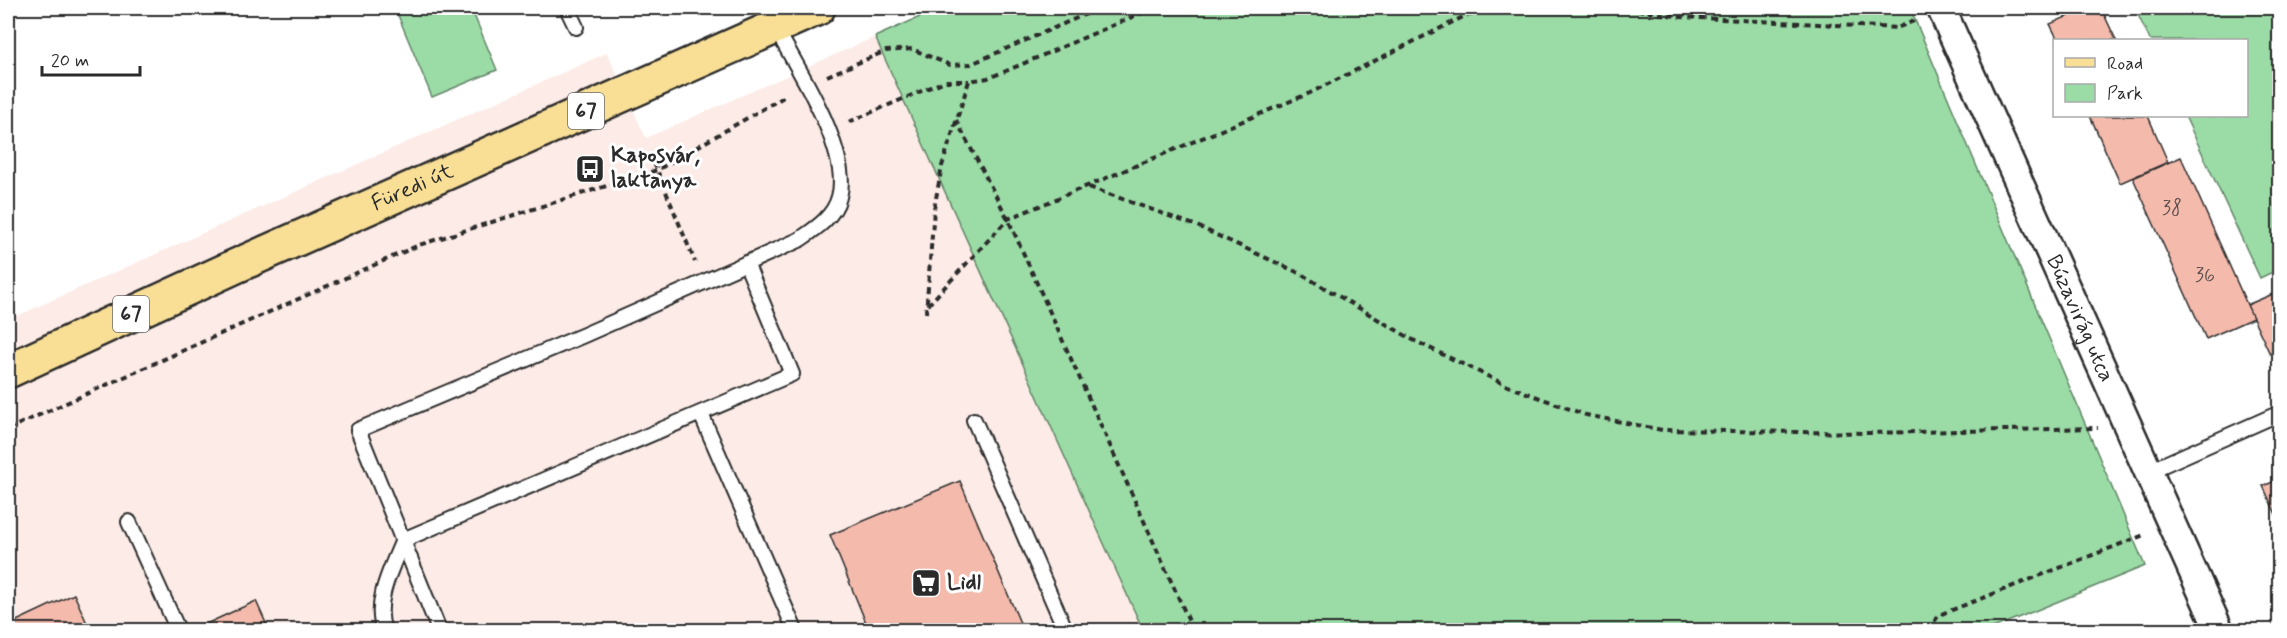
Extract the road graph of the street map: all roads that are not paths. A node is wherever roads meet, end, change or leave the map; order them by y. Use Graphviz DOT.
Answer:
graph roads {
  1 [pos="567,8"];
  2 [pos="818,8"];
  3 [pos="1941,8"];
  4 [pos="771,17"];
  5 [pos="576,27"];
  6 [pos="746,263"];
  7 [pos="13,366"];
  8 [pos="2280,413"];
  9 [pos="701,414"];
  10 [pos="974,420"];
  11 [pos="2147,472"];
  12 [pos="129,522"];
  13 [pos="402,540"];
  14 [pos="1062,622"];
  15 [pos="177,630"];
  16 [pos="384,630"];
  17 [pos="440,630"];
  18 [pos="795,630"];
  19 [pos="2219,630"];
  1 -- 5 [label="lane"];
  2 -- 4 [label="main road, Füredi út / 67"];
  3 -- 11 [label="street, Búzavirág utca"];
  4 -- 6 [label="lane"];
  4 -- 7 [label="main road, Füredi út / 67"];
  6 -- 9 [label="lane"];
  6 -- 13 [label="lane"];
  8 -- 11 [label="lane"];
  9 -- 13 [label="lane"];
  9 -- 18 [label="lane"];
  10 -- 14 [label="lane"];
  11 -- 19 [label="street, Búzavirág utca"];
  12 -- 15 [label="lane"];
  13 -- 16 [label="lane"];
  13 -- 17 [label="lane"];
}
